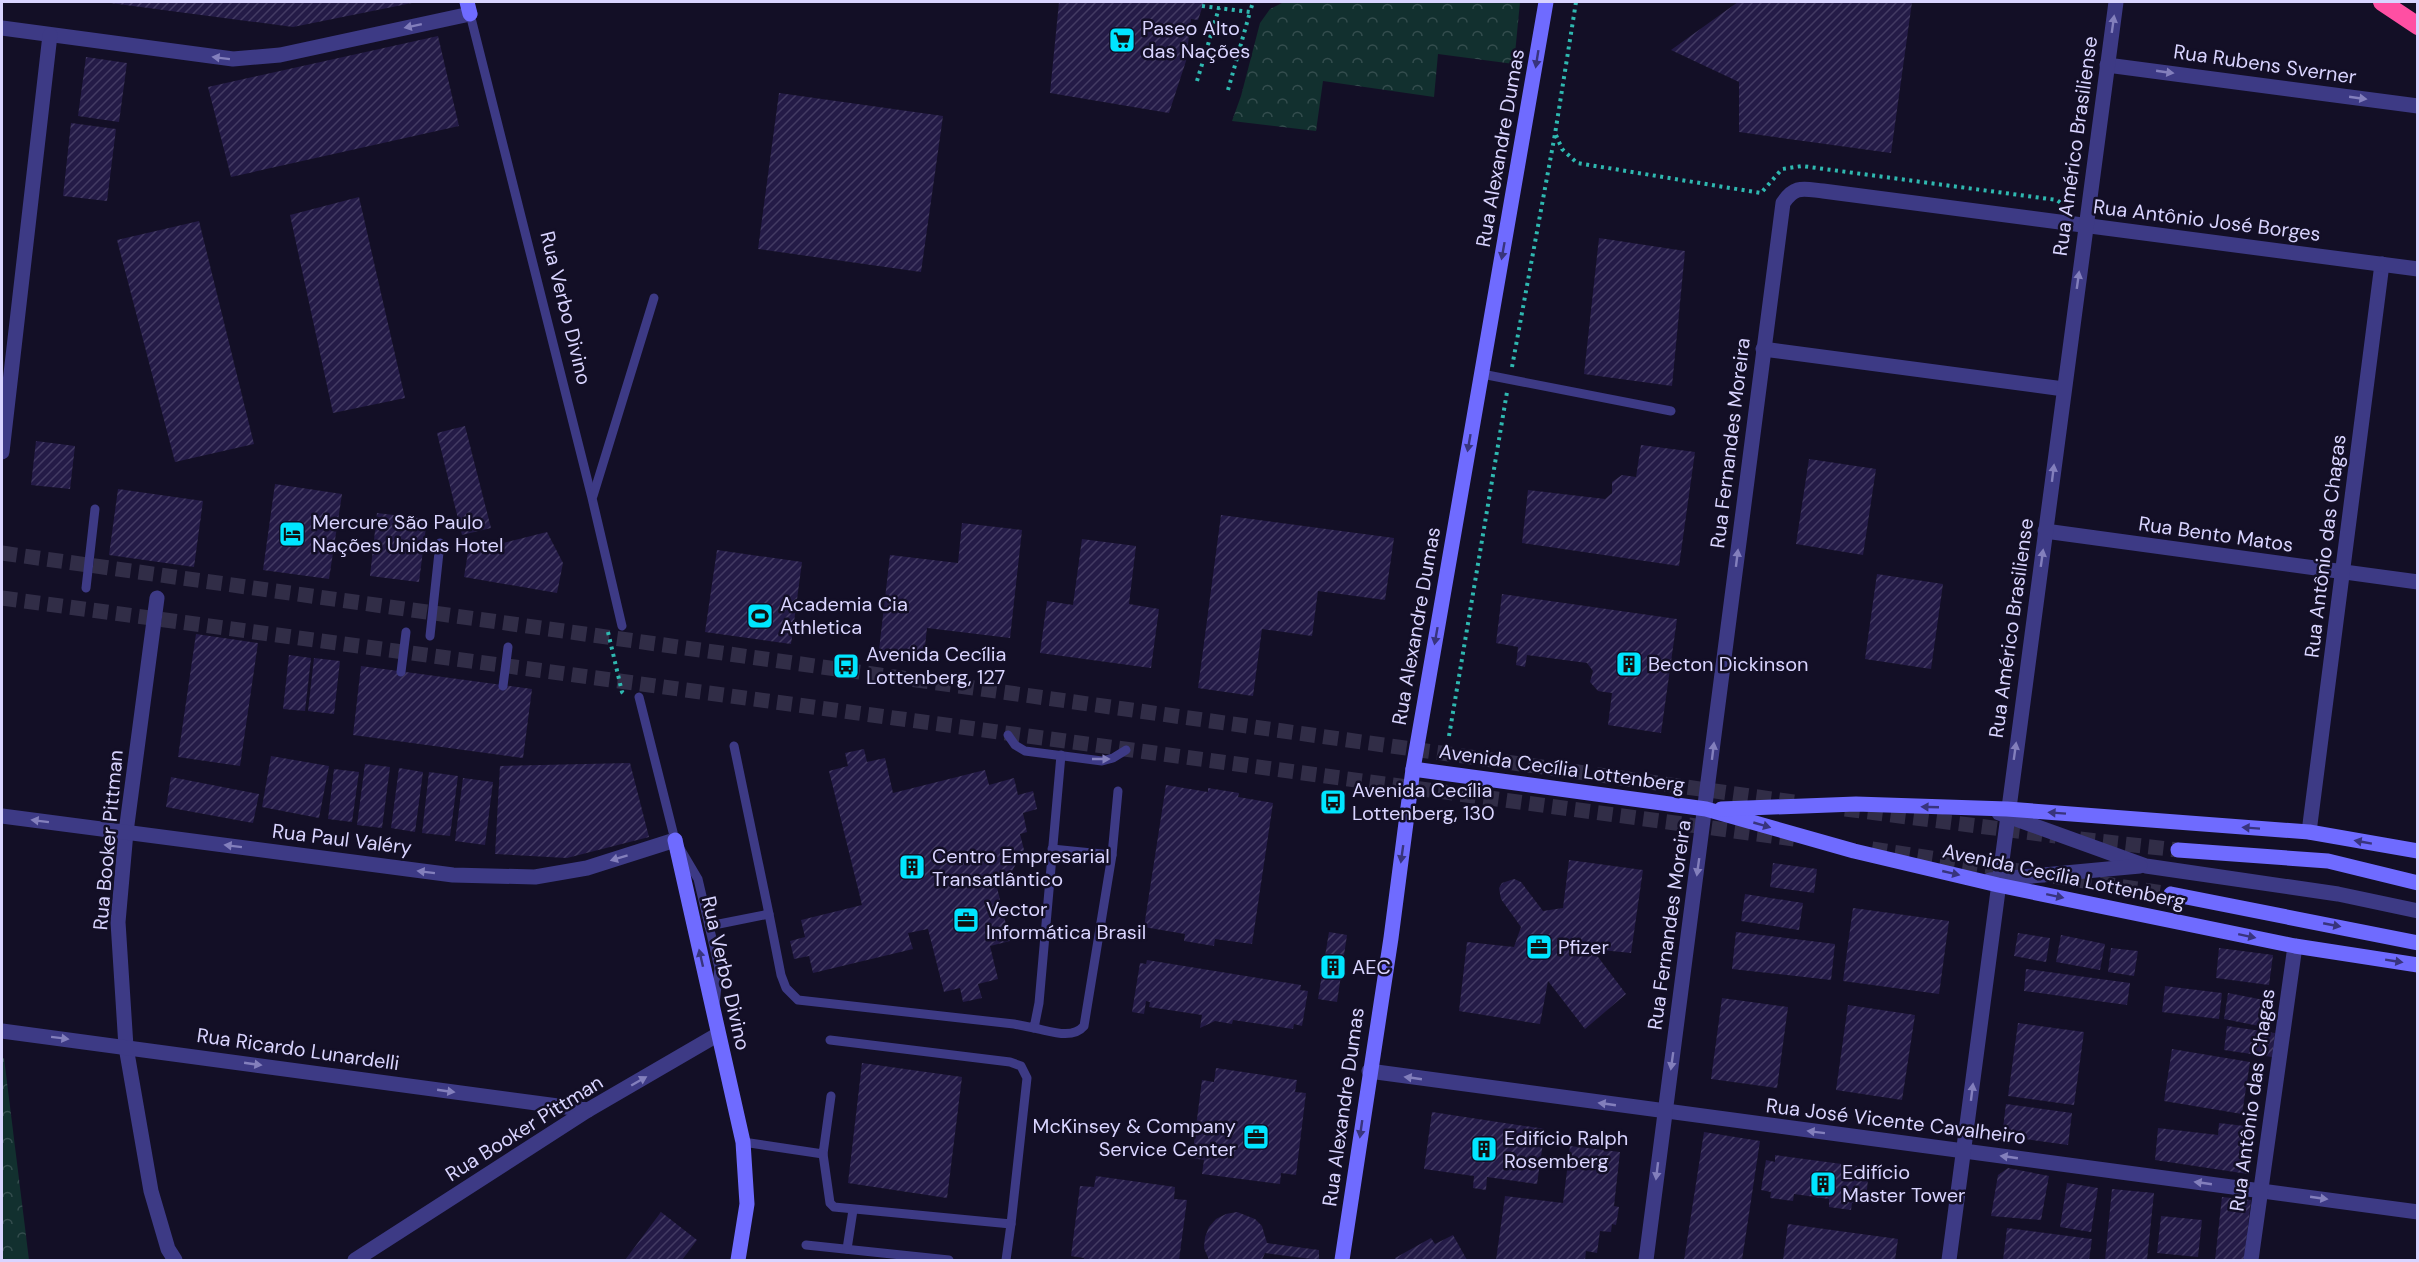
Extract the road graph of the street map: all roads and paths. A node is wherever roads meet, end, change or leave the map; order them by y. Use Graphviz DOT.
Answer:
graph roads {
  1 [pos="1253,2"];
  2 [pos="1546,2"];
  3 [pos="2116,2"];
  4 [pos="2382,2"];
  5 [pos="1202,6"];
  6 [pos="469,8"];
  7 [pos="1219,8"];
  8 [pos="1250,12"];
  9 [pos="2418,26"];
  10 [pos="2,28"];
  11 [pos="50,35"];
  12 [pos="2107,65"];
  13 [pos="1197,81"];
  14 [pos="1228,90"];
  15 [pos="2418,106"];
  16 [pos="1783,203"];
  17 [pos="2085,226"];
  18 [pos="2382,264"];
  19 [pos="2418,269"];
  20 [pos="654,298"];
  21 [pos="1763,348"];
  22 [pos="1482,374"];
  23 [pos="2064,388"];
  24 [pos="1671,411"];
  25 [pos="2,452"];
  26 [pos="592,498"];
  27 [pos="95,509"];
  28 [pos="2045,531"];
  29 [pos="440,543"];
  30 [pos="2343,573"];
  31 [pos="2418,582"];
  32 [pos="86,588"];
  33 [pos="157,598"];
  34 [pos="617,606"];
  35 [pos="622,626"];
  36 [pos="406,632"];
  37 [pos="430,636"];
  38 [pos="508,647"];
  39 [pos="401,672"];
  40 [pos="502,686"];
  41 [pos="640,701"];
  42 [pos="1008,735"];
  43 [pos="734,746"];
  44 [pos="1126,750"];
  45 [pos="1061,755"];
  46 [pos="1413,769"];
  47 [pos="1118,791"];
  48 [pos="1706,809"];
  49 [pos="2007,812"];
  50 [pos="2,816"];
  51 [pos="126,832"];
  52 [pos="2309,832"];
  53 [pos="675,840"];
  54 [pos="1052,849"];
  55 [pos="2178,850"];
  56 [pos="2418,851"];
  57 [pos="1112,855"];
  58 [pos="2146,866"];
  59 [pos="1993,882"];
  60 [pos="2418,883"];
  61 [pos="2171,894"];
  62 [pos="2418,911"];
  63 [pos="769,914"];
  64 [pos="709,926"];
  65 [pos="2418,943"];
  66 [pos="2295,945"];
  67 [pos="2418,965"];
  68 [pos="713,1016"];
  69 [pos="1034,1028"];
  70 [pos="2,1031"];
  71 [pos="717,1035"];
  72 [pos="830,1040"];
  73 [pos="126,1047"];
  74 [pos="1369,1071"];
  75 [pos="831,1096"];
  76 [pos="588,1110"];
  77 [pos="1665,1113"];
  78 [pos="744,1142"];
  79 [pos="1964,1150"];
  80 [pos="823,1154"];
  81 [pos="2261,1190"];
  82 [pos="853,1210"];
  83 [pos="2418,1212"];
  84 [pos="1011,1224"];
  85 [pos="806,1245"];
  86 [pos="847,1250"];
  87 [pos="738,1259"];
  88 [pos="175,1260"];
  89 [pos="355,1260"];
  90 [pos="949,1260"];
  91 [pos="1006,1260"];
  92 [pos="1342,1260"];
  93 [pos="1646,1260"];
  94 [pos="1949,1260"];
  95 [pos="2252,1260"];
  1 -- 8 [label="path"];
  2 -- 22 [label="main road, Rua Alexandre Dumas, one-way"];
  12 -- 3 [label="street, Rua Américo Brasiliense, one-way"];
  4 -- 9 [label="highway"];
  5 -- 7 [label="path"];
  6 -- 11 [label="street, one-way"];
  6 -- 26 [label="lane, Rua Verbo Divino"];
  7 -- 8 [label="path"];
  7 -- 13 [label="path"];
  8 -- 14 [label="path"];
  10 -- 11 [label="street"];
  11 -- 25 [label="street"];
  12 -- 15 [label="street, Rua Rubens Sverner, one-way"];
  12 -- 17 [label="street, Rua Américo Brasiliense"];
  16 -- 17 [label="street, Rua Antônio José Borges"];
  16 -- 21 [label="street, Rua Fernandes Moreira"];
  17 -- 18 [label="street, Rua Antônio José Borges"];
  23 -- 17 [label="street, Rua Américo Brasiliense, one-way"];
  18 -- 19 [label="street, Rua Antônio José Borges"];
  18 -- 30 [label="street, Rua Antônio das Chagas"];
  20 -- 26 [label="lane"];
  21 -- 23 [label="street"];
  48 -- 21 [label="street, Rua Fernandes Moreira, one-way"];
  22 -- 24 [label="lane"];
  22 -- 46 [label="main road, Rua Alexandre Dumas, one-way"];
  28 -- 23 [label="street, Rua Américo Brasiliense, one-way"];
  26 -- 34 [label="lane, Rua Verbo Divino"];
  27 -- 32 [label="lane"];
  28 -- 30 [label="street, Rua Bento Matos"];
  49 -- 28 [label="street, Rua Américo Brasiliense, one-way"];
  29 -- 37 [label="lane"];
  30 -- 31 [label="street, Rua Bento Matos"];
  30 -- 52 [label="street, Rua Antônio das Chagas"];
  33 -- 51 [label="street, Rua Booker Pittman"];
  34 -- 35 [label="lane, Rua Verbo Divino"];
  34 -- 41 [label="path"];
  36 -- 39 [label="lane"];
  38 -- 40 [label="lane"];
  41 -- 53 [label="lane, Rua Verbo Divino"];
  42 -- 45 [label="lane"];
  43 -- 63 [label="lane"];
  45 -- 44 [label="lane, one-way"];
  45 -- 54 [label="lane"];
  46 -- 48 [label="main road, Avenida Cecília Lottenberg"];
  46 -- 74 [label="main road, Rua Alexandre Dumas, one-way"];
  47 -- 57 [label="lane"];
  49 -- 48 [label="main road, Avenida Cecília Lottenberg, one-way"];
  48 -- 59 [label="main road, Avenida Cecília Lottenberg, one-way"];
  48 -- 77 [label="street, Rua Fernandes Moreira, one-way"];
  52 -- 49 [label="main road, Avenida Cecília Lottenberg, one-way"];
  49 -- 58 [label="street"];
  49 -- 59 [label="street, Rua Américo Brasiliense"];
  51 -- 50 [label="street, Rua Paul Valéry, one-way"];
  53 -- 51 [label="street, Rua Paul Valéry, one-way"];
  51 -- 73 [label="street, Rua Booker Pittman"];
  56 -- 52 [label="main road, Avenida Cecília Lottenberg, one-way"];
  53 -- 64 [label="lane"];
  68 -- 53 [label="main road, Rua Verbo Divino, one-way"];
  54 -- 57 [label="lane"];
  54 -- 69 [label="lane"];
  55 -- 60 [label="main road"];
  57 -- 69 [label="lane"];
  58 -- 59 [label="street"];
  58 -- 62 [label="street"];
  59 -- 66 [label="main road, Avenida Cecília Lottenberg, one-way"];
  79 -- 59 [label="street, Rua Américo Brasiliense, one-way"];
  61 -- 65 [label="main road, one-way"];
  63 -- 64 [label="lane"];
  63 -- 69 [label="lane"];
  64 -- 68 [label="lane"];
  66 -- 67 [label="main road, Avenida Cecília Lottenberg, one-way"];
  66 -- 81 [label="street, Rua Antônio das Chagas"];
  68 -- 71 [label="main road, Rua Verbo Divino"];
  70 -- 73 [label="street, Rua Ricardo Lunardelli, one-way"];
  76 -- 71 [label="street, Rua Booker Pittman, one-way"];
  71 -- 78 [label="main road, Rua Verbo Divino"];
  72 -- 84 [label="lane"];
  73 -- 76 [label="street, Rua Ricardo Lunardelli, one-way"];
  73 -- 88 [label="street, Rua Booker Pittman"];
  77 -- 74 [label="street, Rua José Vicente Cavalheiro, one-way"];
  74 -- 92 [label="main road, Rua Alexandre Dumas, one-way"];
  75 -- 80 [label="lane"];
  76 -- 89 [label="street, Rua Booker Pittman"];
  79 -- 77 [label="street, Rua José Vicente Cavalheiro, one-way"];
  77 -- 93 [label="street, Rua Fernandes Moreira, one-way"];
  78 -- 80 [label="lane"];
  78 -- 87 [label="main road, Rua Verbo Divino"];
  81 -- 79 [label="street, Rua José Vicente Cavalheiro, one-way"];
  79 -- 94 [label="street, Rua Américo Brasiliense"];
  80 -- 82 [label="lane"];
  81 -- 83 [label="street, Rua José Vicente Cavalheiro, one-way"];
  81 -- 95 [label="street, Rua Antônio das Chagas"];
  82 -- 84 [label="lane"];
  82 -- 86 [label="lane"];
  84 -- 91 [label="lane"];
  85 -- 86 [label="lane"];
  86 -- 90 [label="lane"];
}
